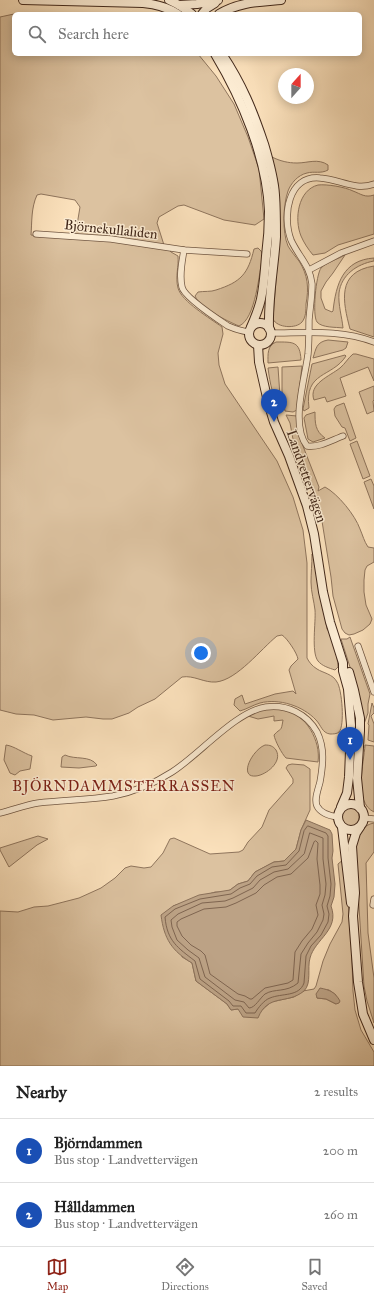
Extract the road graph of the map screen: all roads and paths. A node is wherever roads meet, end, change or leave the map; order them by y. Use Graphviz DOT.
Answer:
graph roads {
  1 [pos="23,0"];
  2 [pos="169,0"];
  3 [pos="218,0"];
  4 [pos="223,0"];
  5 [pos="281,0"];
  6 [pos="86,1"];
  7 [pos="102,1"];
  8 [pos="179,5"];
  9 [pos="165,8"];
  10 [pos="169,12"];
  11 [pos="174,12"];
  12 [pos="189,12"];
  13 [pos="204,12"];
  14 [pos="223,12"];
  15 [pos="216,56"];
  16 [pos="223,56"];
  17 [pos="374,184"];
  18 [pos="36,234"];
  19 [pos="374,240"];
  20 [pos="184,250"];
  21 [pos="247,254"];
  22 [pos="309,270"];
  23 [pos="250,330"];
  24 [pos="270,331"];
  25 [pos="309,333"];
  26 [pos="374,342"];
  27 [pos="258,345"];
  28 [pos="343,436"];
  29 [pos="358,646"];
  30 [pos="343,663"];
  31 [pos="374,692"];
  32 [pos="342,808"];
  33 [pos="360,808"];
  34 [pos="0,813"];
  35 [pos="338,817"];
  36 [pos="364,818"];
  37 [pos="374,819"];
  38 [pos="342,827"];
  39 [pos="360,827"];
  40 [pos="374,899"];
  41 [pos="373,905"];
  42 [pos="354,916"];
  43 [pos="374,1040"];
  1 -- 6 [label="street"];
  2 -- 8 [label="street"];
  3 -- 8 [label="street"];
  4 -- 13 [label="street"];
  5 -- 14 [label="street"];
  6 -- 7 [label="street"];
  7 -- 9 [label="street"];
  8 -- 12 [label="street"];
  9 -- 10 [label="street"];
  9 -- 11 [label="street"];
  15 -- 23 [label="street"];
  16 -- 24 [label="street"];
  17 -- 22 [label="street"];
  18 -- 20 [label="street, Björnekullaliden"];
  19 -- 22 [label="street"];
  20 -- 21 [label="street, Björnekullaliden"];
  20 -- 23 [label="street"];
  22 -- 25 [label="street"];
  23 -- 24 [label="street"];
  23 -- 27 [label="street"];
  24 -- 25 [label="street"];
  24 -- 27 [label="street"];
  25 -- 26 [label="street"];
  25 -- 28 [label="street"];
  27 -- 30 [label="street, Landvettervägen"];
  29 -- 31 [label="street"];
  30 -- 32 [label="street, Landvettervägen"];
  30 -- 33 [label="street, Landvettervägen"];
  32 -- 33 [label="street"];
  32 -- 35 [label="street"];
  33 -- 36 [label="street"];
  34 -- 35 [label="street"];
  35 -- 38 [label="street"];
  36 -- 37 [label="street"];
  36 -- 39 [label="street"];
  38 -- 39 [label="street"];
  38 -- 42 [label="street"];
  39 -- 42 [label="street"];
  40 -- 41 [label="street"];
  42 -- 43 [label="street"];
}
